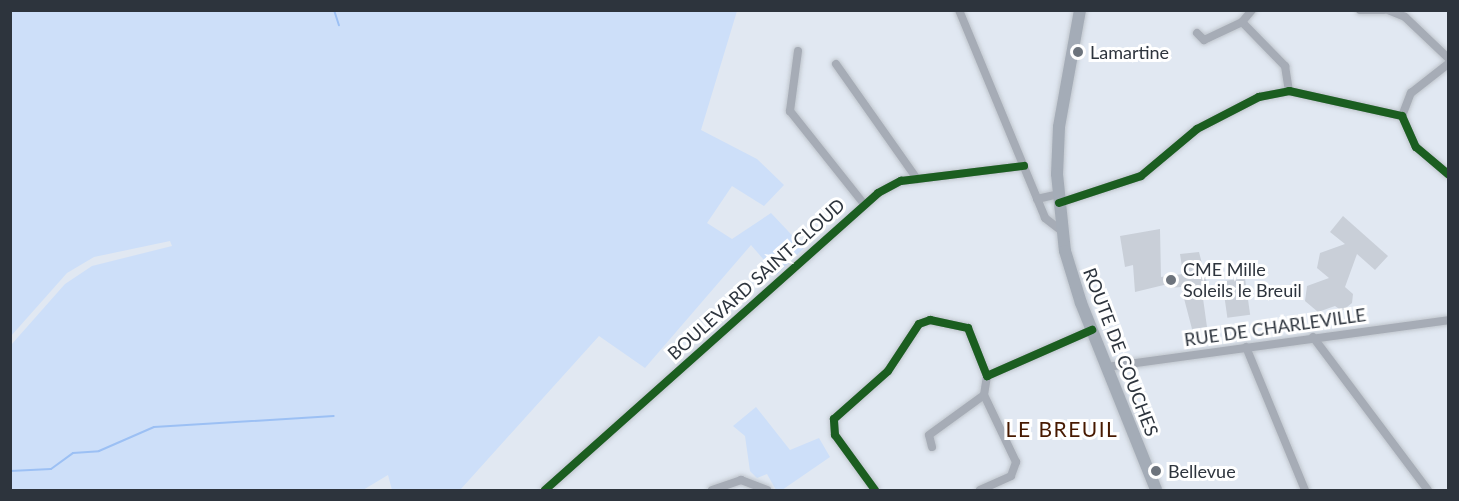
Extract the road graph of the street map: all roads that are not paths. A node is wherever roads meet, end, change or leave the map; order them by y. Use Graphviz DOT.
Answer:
graph roads {
  1 [pos="959,10"];
  2 [pos="1080,10"];
  3 [pos="1252,10"];
  4 [pos="1360,10"];
  5 [pos="1386,10"];
  6 [pos="1242,22"];
  7 [pos="1197,33"];
  8 [pos="798,51"];
  9 [pos="1449,58"];
  10 [pos="836,63"];
  11 [pos="1449,64"];
  12 [pos="1289,92"];
  13 [pos="1402,116"];
  14 [pos="1024,166"];
  15 [pos="1449,174"];
  16 [pos="917,179"];
  17 [pos="1059,199"];
  18 [pos="1037,200"];
  19 [pos="864,204"];
  20 [pos="1041,209"];
  21 [pos="1060,218"];
  22 [pos="1063,232"];
  23 [pos="1447,322"];
  24 [pos="1092,330"];
  25 [pos="1313,337"];
  26 [pos="1246,347"];
  27 [pos="1107,367"];
  28 [pos="987,376"];
  29 [pos="984,395"];
  30 [pos="932,447"];
  31 [pos="545,490"];
  32 [pos="712,490"];
  33 [pos="767,490"];
  34 [pos="875,490"];
  35 [pos="980,490"];
  36 [pos="1156,490"];
  37 [pos="1305,490"];
  38 [pos="1428,490"];
  1 -- 14 [label="street"];
  2 -- 17 [label="main road, ROUTE DE COUCHES"];
  3 -- 6 [label="street"];
  4 -- 5 [label="street"];
  5 -- 9 [label="street"];
  6 -- 7 [label="street"];
  6 -- 12 [label="street"];
  8 -- 19 [label="street"];
  10 -- 16 [label="street"];
  11 -- 13 [label="street"];
  12 -- 13 [label="street"];
  12 -- 17 [label="street"];
  13 -- 15 [label="street"];
  14 -- 16 [label="street, BOULEVARD SAINT-CLOUD"];
  14 -- 18 [label="street"];
  16 -- 19 [label="street, BOULEVARD SAINT-CLOUD"];
  17 -- 18 [label="street"];
  17 -- 21 [label="main road, ROUTE DE COUCHES"];
  18 -- 20 [label="street"];
  19 -- 31 [label="street, BOULEVARD SAINT-CLOUD"];
  20 -- 21 [label="street"];
  20 -- 22 [label="street"];
  21 -- 22 [label="main road, ROUTE DE COUCHES"];
  22 -- 24 [label="main road, ROUTE DE COUCHES"];
  23 -- 25 [label="street, RUE DE CHARLEVILLE"];
  24 -- 27 [label="main road, ROUTE DE COUCHES"];
  24 -- 28 [label="street"];
  25 -- 26 [label="street, RUE DE CHARLEVILLE"];
  25 -- 38 [label="street"];
  26 -- 27 [label="street, RUE DE CHARLEVILLE"];
  26 -- 37 [label="street"];
  27 -- 36 [label="main road, ROUTE DE COUCHES"];
  28 -- 29 [label="street"];
  28 -- 34 [label="street"];
  29 -- 30 [label="street"];
  29 -- 35 [label="street"];
  32 -- 33 [label="street"];
}
